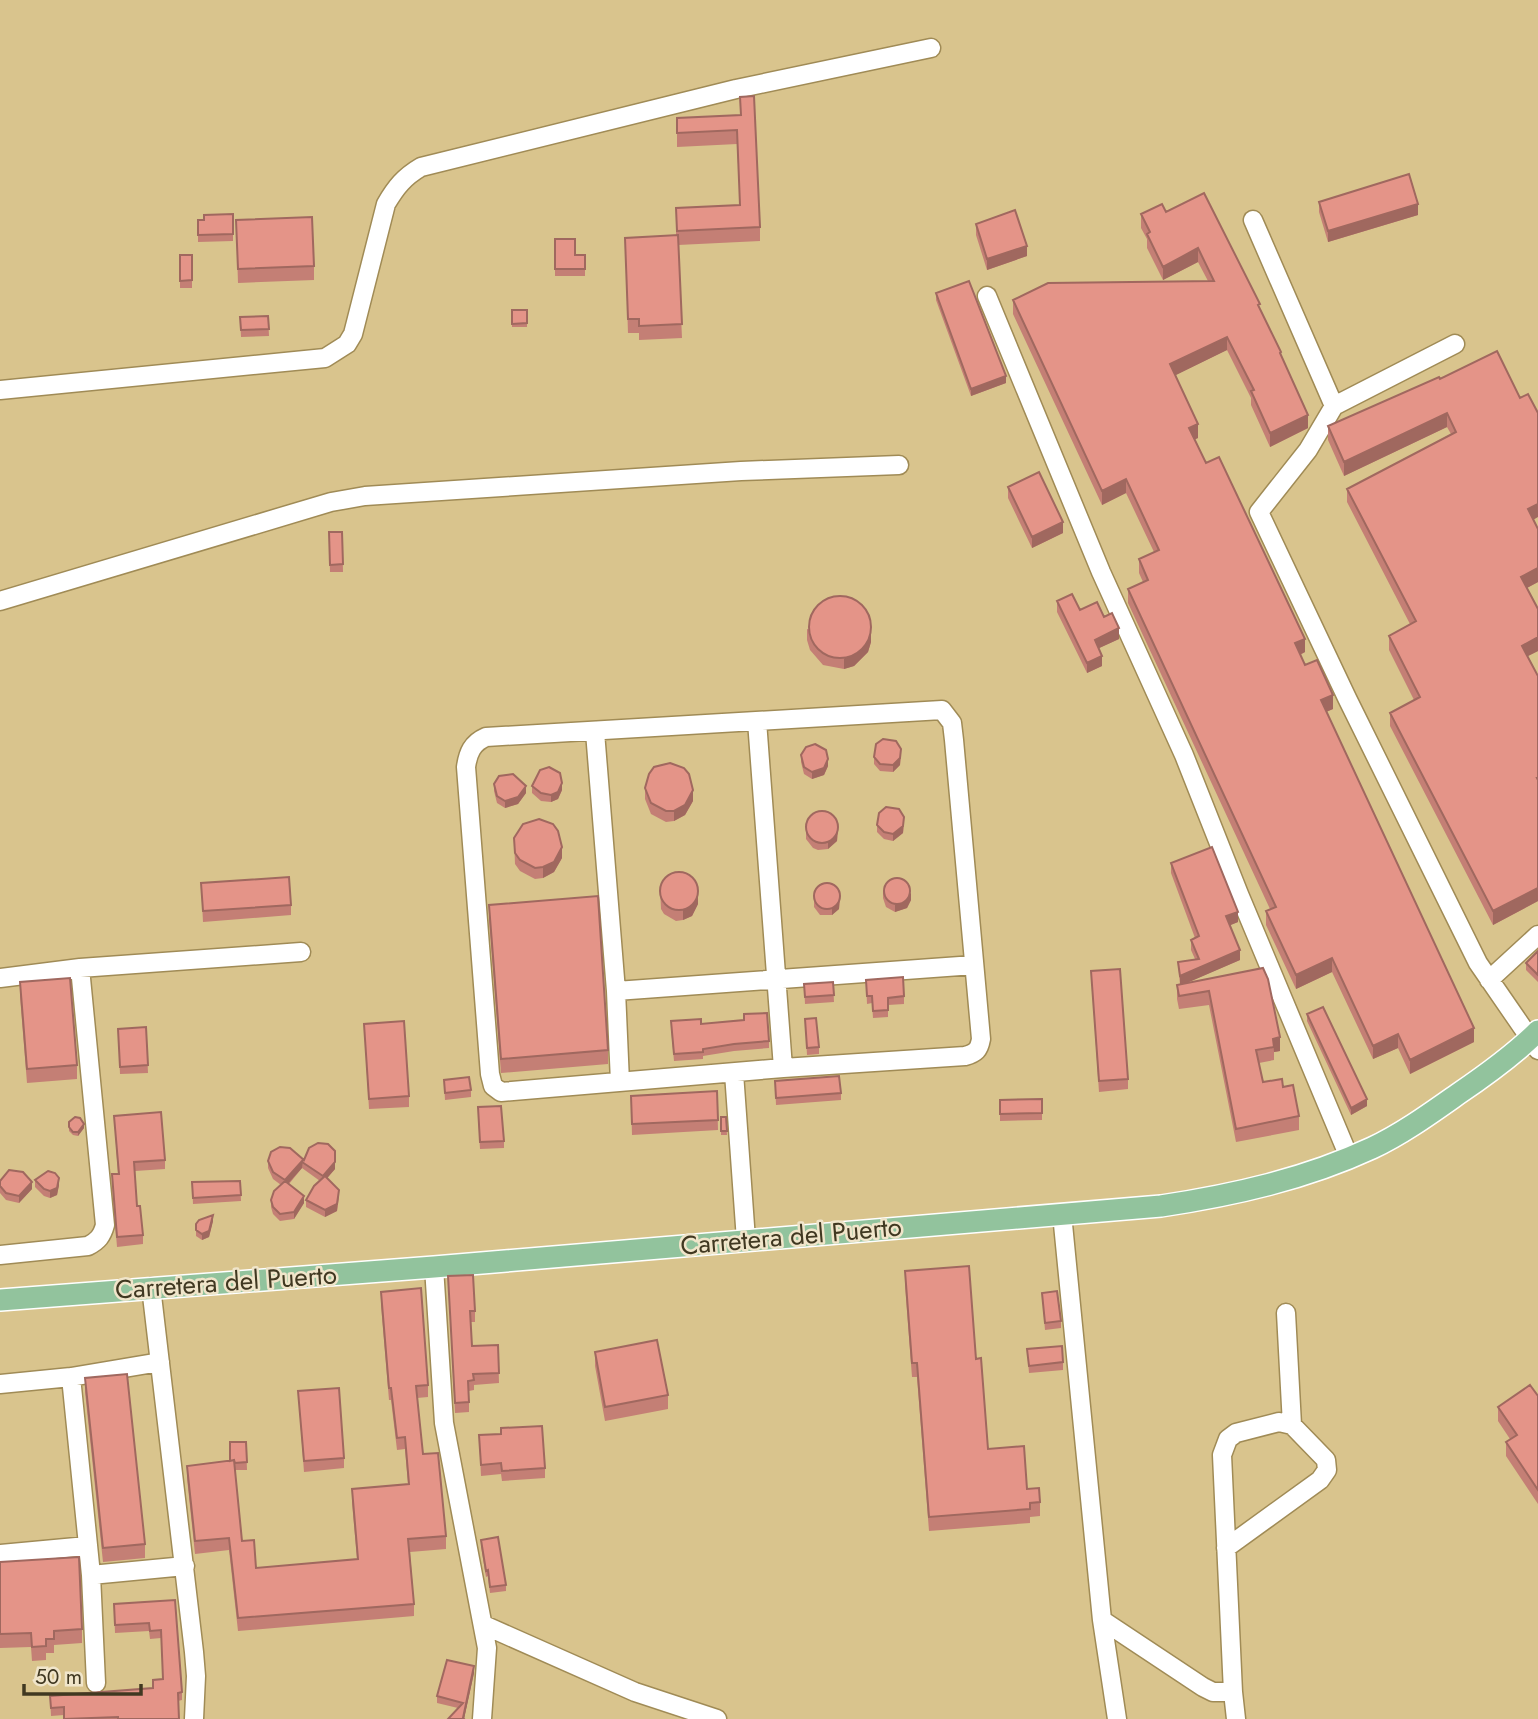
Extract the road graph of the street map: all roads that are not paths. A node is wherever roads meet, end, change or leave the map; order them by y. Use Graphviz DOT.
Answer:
graph roads {
  1 [pos="931,48"];
  2 [pos="1253,220"];
  3 [pos="987,296"];
  4 [pos="1455,344"];
  5 [pos="0,390"];
  6 [pos="1334,406"];
  7 [pos="899,465"];
  8 [pos="0,601"];
  9 [pos="757,721"];
  10 [pos="595,732"];
  11 [pos="1538,935"];
  12 [pos="301,952"];
  13 [pos="974,965"];
  14 [pos="80,968"];
  15 [pos="0,978"];
  16 [pos="776,980"];
  17 [pos="1489,980"];
  18 [pos="616,991"];
  19 [pos="1536,1040"];
  20 [pos="783,1068"];
  21 [pos="734,1073"];
  22 [pos="620,1082"];
  23 [pos="1349,1157"];
  24 [pos="1062,1213"];
  25 [pos="746,1240"];
  26 [pos="0,1255"];
  27 [pos="434,1267"];
  28 [pos="151,1287"];
  29 [pos="0,1300"];
  30 [pos="1286,1313"];
  31 [pos="160,1363"];
  32 [pos="71,1377"];
  33 [pos="0,1384"];
  34 [pos="1292,1425"];
  35 [pos="87,1546"];
  36 [pos="1226,1548"];
  37 [pos="0,1554"];
  38 [pos="185,1566"];
  39 [pos="91,1574"];
  40 [pos="1102,1620"];
  41 [pos="484,1625"];
  42 [pos="96,1683"];
  43 [pos="1233,1692"];
  44 [pos="194,1719"];
  45 [pos="482,1719"];
  46 [pos="717,1719"];
  47 [pos="1117,1719"];
  48 [pos="1236,1719"];
  1 -- 5 [label="lane"];
  2 -- 6 [label="lane"];
  3 -- 23 [label="lane"];
  4 -- 6 [label="lane"];
  6 -- 17 [label="lane"];
  7 -- 8 [label="lane"];
  9 -- 10 [label="lane"];
  9 -- 13 [label="lane"];
  9 -- 16 [label="lane"];
  10 -- 18 [label="lane"];
  10 -- 22 [label="lane"];
  11 -- 17 [label="lane"];
  12 -- 14 [label="lane"];
  13 -- 16 [label="lane"];
  13 -- 20 [label="lane"];
  14 -- 15 [label="lane"];
  14 -- 26 [label="lane"];
  16 -- 18 [label="lane"];
  16 -- 20 [label="lane"];
  17 -- 19 [label="lane"];
  18 -- 22 [label="lane"];
  19 -- 23 [label="main road, Carretera del Puerto"];
  20 -- 21 [label="lane"];
  21 -- 22 [label="lane"];
  21 -- 25 [label="lane"];
  23 -- 24 [label="main road, Carretera del Puerto"];
  24 -- 25 [label="main road, Carretera del Puerto"];
  24 -- 40 [label="lane"];
  25 -- 27 [label="main road, Carretera del Puerto"];
  27 -- 28 [label="main road, Carretera del Puerto"];
  27 -- 41 [label="lane"];
  28 -- 29 [label="main road, Carretera del Puerto"];
  28 -- 31 [label="lane"];
  30 -- 34 [label="lane"];
  31 -- 32 [label="lane"];
  31 -- 38 [label="lane"];
  32 -- 33 [label="lane"];
  32 -- 35 [label="lane"];
  34 -- 36 [label="lane"];
  34 -- 36 [label="lane"];
  35 -- 37 [label="lane"];
  35 -- 39 [label="lane"];
  36 -- 43 [label="lane"];
  38 -- 39 [label="lane"];
  38 -- 44 [label="lane"];
  39 -- 42 [label="lane"];
  40 -- 43 [label="lane"];
  40 -- 47 [label="lane"];
  41 -- 45 [label="lane"];
  41 -- 46 [label="lane"];
  43 -- 48 [label="lane"];
}
